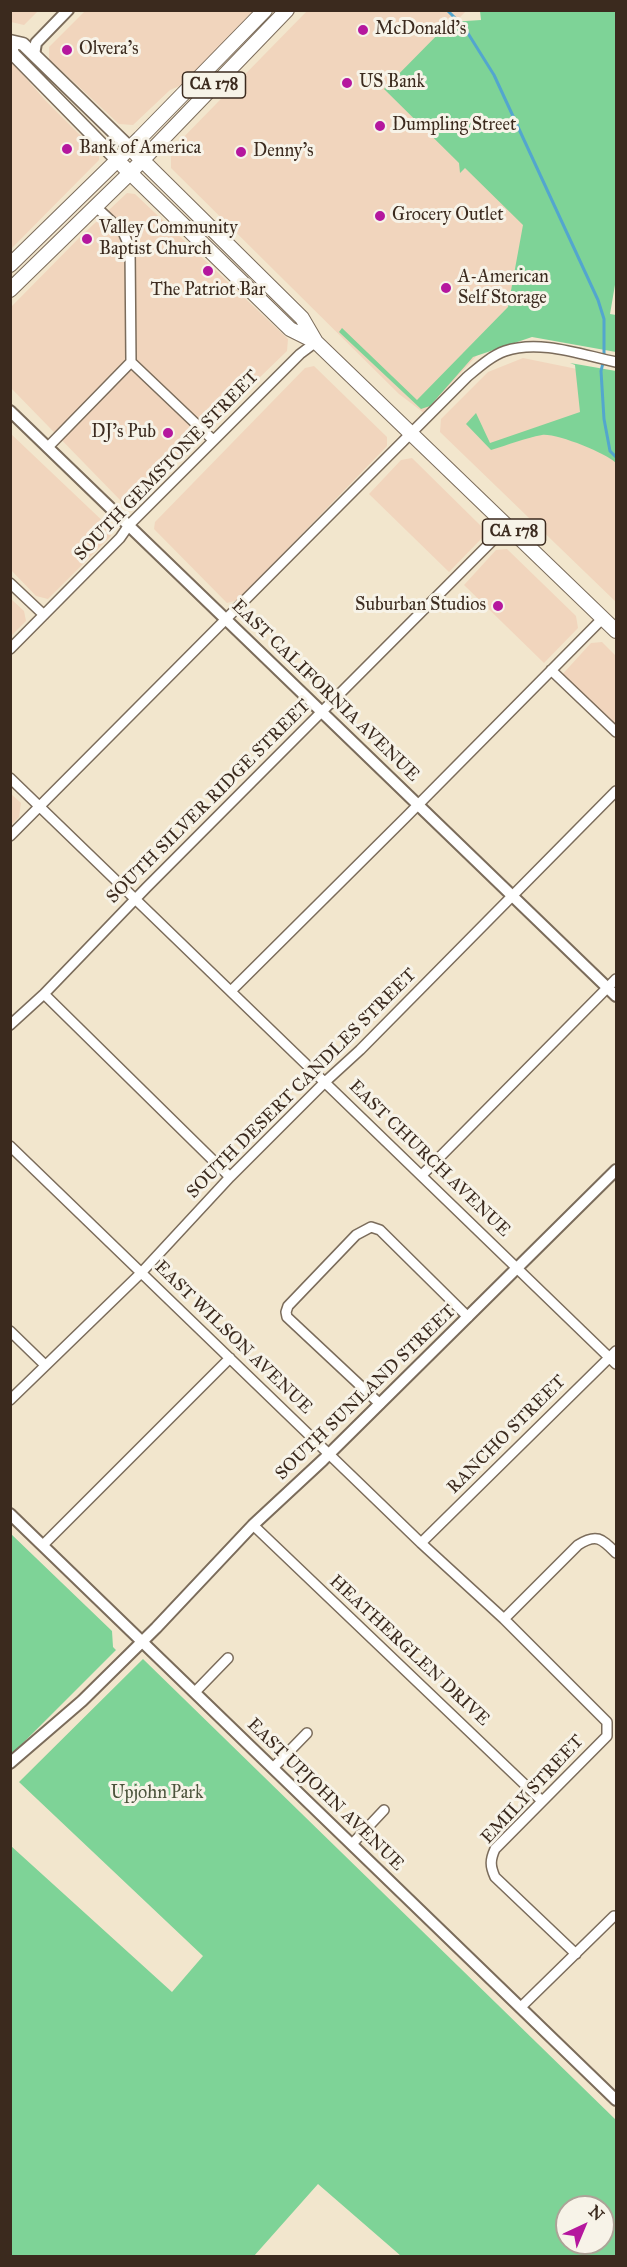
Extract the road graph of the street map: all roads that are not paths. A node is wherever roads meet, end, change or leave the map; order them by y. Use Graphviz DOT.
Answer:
graph roads {
  1 [pos="68,10"];
  2 [pos="265,10"];
  3 [pos="277,10"];
  4 [pos="287,10"];
  5 [pos="264,34"];
  6 [pos="10,41"];
  7 [pos="34,56"];
  8 [pos="32,74"];
  9 [pos="130,148"];
  10 [pos="117,160"];
  11 [pos="142,160"];
  12 [pos="130,173"];
  13 [pos="95,206"];
  14 [pos="10,265"];
  15 [pos="10,290"];
  16 [pos="316,342"];
  17 [pos="131,362"];
  18 [pos="616,362"];
  19 [pos="10,411"];
  20 [pos="412,434"];
  21 [pos="213,440"];
  22 [pos="48,447"];
  23 [pos="129,525"];
  24 [pos="507,526"];
  25 [pos="10,583"];
  26 [pos="44,615"];
  27 [pos="227,618"];
  28 [pos="603,618"];
  29 [pos="616,631"];
  30 [pos="10,649"];
  31 [pos="551,670"];
  32 [pos="323,710"];
  33 [pos="616,732"];
  34 [pos="10,778"];
  35 [pos="616,791"];
  36 [pos="418,805"];
  37 [pos="40,806"];
  38 [pos="10,836"];
  39 [pos="512,896"];
  40 [pos="136,899"];
  41 [pos="616,979"];
  42 [pos="608,987"];
  43 [pos="231,990"];
  44 [pos="44,994"];
  45 [pos="616,996"];
  46 [pos="10,1025"];
  47 [pos="325,1082"];
  48 [pos="10,1146"];
  49 [pos="616,1170"];
  50 [pos="422,1175"];
  51 [pos="230,1178"];
  52 [pos="518,1268"];
  53 [pos="141,1272"];
  54 [pos="468,1317"];
  55 [pos="10,1331"];
  56 [pos="230,1358"];
  57 [pos="614,1358"];
  58 [pos="45,1365"];
  59 [pos="10,1400"];
  60 [pos="380,1404"];
  61 [pos="329,1454"];
  62 [pos="10,1514"];
  63 [pos="253,1526"];
  64 [pos="421,1543"];
  65 [pos="43,1545"];
  66 [pos="616,1553"];
  67 [pos="504,1619"];
  68 [pos="142,1641"];
  69 [pos="228,1658"];
  70 [pos="195,1692"];
  71 [pos="307,1733"];
  72 [pos="608,1733"];
  73 [pos="10,1763"];
  74 [pos="273,1768"];
  75 [pos="542,1801"];
  76 [pos="384,1810"];
  77 [pos="352,1844"];
  78 [pos="614,1916"];
  79 [pos="576,1954"];
  80 [pos="521,2007"];
  81 [pos="616,2100"];
  1 -- 7 [label="street"];
  2 -- 9 [label="main road, CA 178"];
  3 -- 5 [label="main road"];
  4 -- 5 [label="main road, CA 178"];
  5 -- 11 [label="main road, CA 178"];
  6 -- 7 [label="main road"];
  6 -- 8 [label="main road"];
  7 -- 8 [label="street"];
  7 -- 9 [label="main road"];
  8 -- 10 [label="main road"];
  9 -- 10 [label="main road"];
  9 -- 11 [label="main road"];
  10 -- 12 [label="main road, CA 178"];
  10 -- 14 [label="main road"];
  11 -- 12 [label="main road"];
  11 -- 16 [label="main road, CA 178"];
  12 -- 13 [label="main road"];
  12 -- 16 [label="main road, CA 178"];
  13 -- 15 [label="main road"];
  13 -- 17 [label="street"];
  16 -- 20 [label="main road, CA 178"];
  16 -- 21 [label="street, SOUTH GEMSTONE STREET"];
  17 -- 21 [label="street"];
  17 -- 22 [label="street"];
  18 -- 20 [label="street"];
  19 -- 22 [label="street, EAST CALIFORNIA AVENUE"];
  20 -- 24 [label="main road, CA 178"];
  20 -- 27 [label="street"];
  21 -- 23 [label="street, SOUTH GEMSTONE STREET"];
  22 -- 23 [label="street, EAST CALIFORNIA AVENUE"];
  23 -- 26 [label="street, SOUTH GEMSTONE STREET"];
  23 -- 27 [label="street, EAST CALIFORNIA AVENUE"];
  24 -- 28 [label="main road, CA 178"];
  24 -- 32 [label="street, SOUTH SILVER RIDGE STREET"];
  25 -- 26 [label="street"];
  26 -- 30 [label="street, SOUTH GEMSTONE STREET"];
  27 -- 32 [label="street, EAST CALIFORNIA AVENUE"];
  27 -- 37 [label="street"];
  28 -- 29 [label="main road, CA 178"];
  28 -- 31 [label="street"];
  31 -- 33 [label="street"];
  31 -- 36 [label="street"];
  32 -- 36 [label="street, EAST CALIFORNIA AVENUE"];
  32 -- 40 [label="street, SOUTH SILVER RIDGE STREET"];
  34 -- 37 [label="street, EAST CHURCH AVENUE"];
  35 -- 39 [label="street, SOUTH DESERT CANDLES STREET"];
  36 -- 39 [label="street, EAST CALIFORNIA AVENUE"];
  36 -- 43 [label="street"];
  37 -- 38 [label="street"];
  37 -- 40 [label="street, EAST CHURCH AVENUE"];
  39 -- 42 [label="street, EAST CALIFORNIA AVENUE"];
  39 -- 47 [label="street, SOUTH DESERT CANDLES STREET"];
  40 -- 43 [label="street, EAST CHURCH AVENUE"];
  40 -- 44 [label="street, SOUTH SILVER RIDGE STREET"];
  41 -- 42 [label="street"];
  42 -- 45 [label="street, EAST CALIFORNIA AVENUE"];
  42 -- 50 [label="street"];
  43 -- 47 [label="street, EAST CHURCH AVENUE"];
  44 -- 46 [label="street, SOUTH SILVER RIDGE STREET"];
  44 -- 51 [label="street"];
  47 -- 50 [label="street, EAST CHURCH AVENUE"];
  47 -- 51 [label="street, SOUTH DESERT CANDLES STREET"];
  48 -- 53 [label="street, EAST WILSON AVENUE"];
  49 -- 52 [label="street, SOUTH SUNLAND STREET"];
  50 -- 52 [label="street, EAST CHURCH AVENUE"];
  51 -- 53 [label="street, SOUTH DESERT CANDLES STREET"];
  52 -- 54 [label="street, SOUTH SUNLAND STREET"];
  52 -- 57 [label="street, EAST CHURCH AVENUE"];
  53 -- 56 [label="street, EAST WILSON AVENUE"];
  53 -- 58 [label="street, SOUTH DESERT CANDLES STREET"];
  54 -- 60 [label="street, SOUTH SUNLAND STREET"];
  54 -- 60 [label="street"];
  55 -- 58 [label="street"];
  56 -- 61 [label="street, EAST WILSON AVENUE"];
  56 -- 65 [label="street"];
  57 -- 64 [label="street, RANCHO STREET"];
  58 -- 59 [label="street, SOUTH DESERT CANDLES STREET"];
  60 -- 61 [label="street, SOUTH SUNLAND STREET"];
  61 -- 63 [label="street, SOUTH SUNLAND STREET"];
  61 -- 64 [label="street, EAST WILSON AVENUE"];
  62 -- 65 [label="street, EAST UPJOHN AVENUE"];
  63 -- 68 [label="street, SOUTH SUNLAND STREET"];
  63 -- 75 [label="street, HEATHERGLEN DRIVE"];
  64 -- 67 [label="street, EAST WILSON AVENUE"];
  65 -- 68 [label="street, EAST UPJOHN AVENUE"];
  66 -- 67 [label="street"];
  67 -- 72 [label="street, EAST WILSON AVENUE"];
  68 -- 70 [label="street, EAST UPJOHN AVENUE"];
  68 -- 73 [label="street, SOUTH SUNLAND STREET"];
  69 -- 70 [label="street"];
  70 -- 74 [label="street, EAST UPJOHN AVENUE"];
  71 -- 74 [label="street"];
  72 -- 75 [label="street, EMILY STREET"];
  74 -- 77 [label="street, EAST UPJOHN AVENUE"];
  75 -- 79 [label="street, EMILY STREET"];
  76 -- 77 [label="street"];
  77 -- 80 [label="street, EAST UPJOHN AVENUE"];
  78 -- 79 [label="street"];
  79 -- 80 [label="street"];
  80 -- 81 [label="street, EAST UPJOHN AVENUE"];
}
